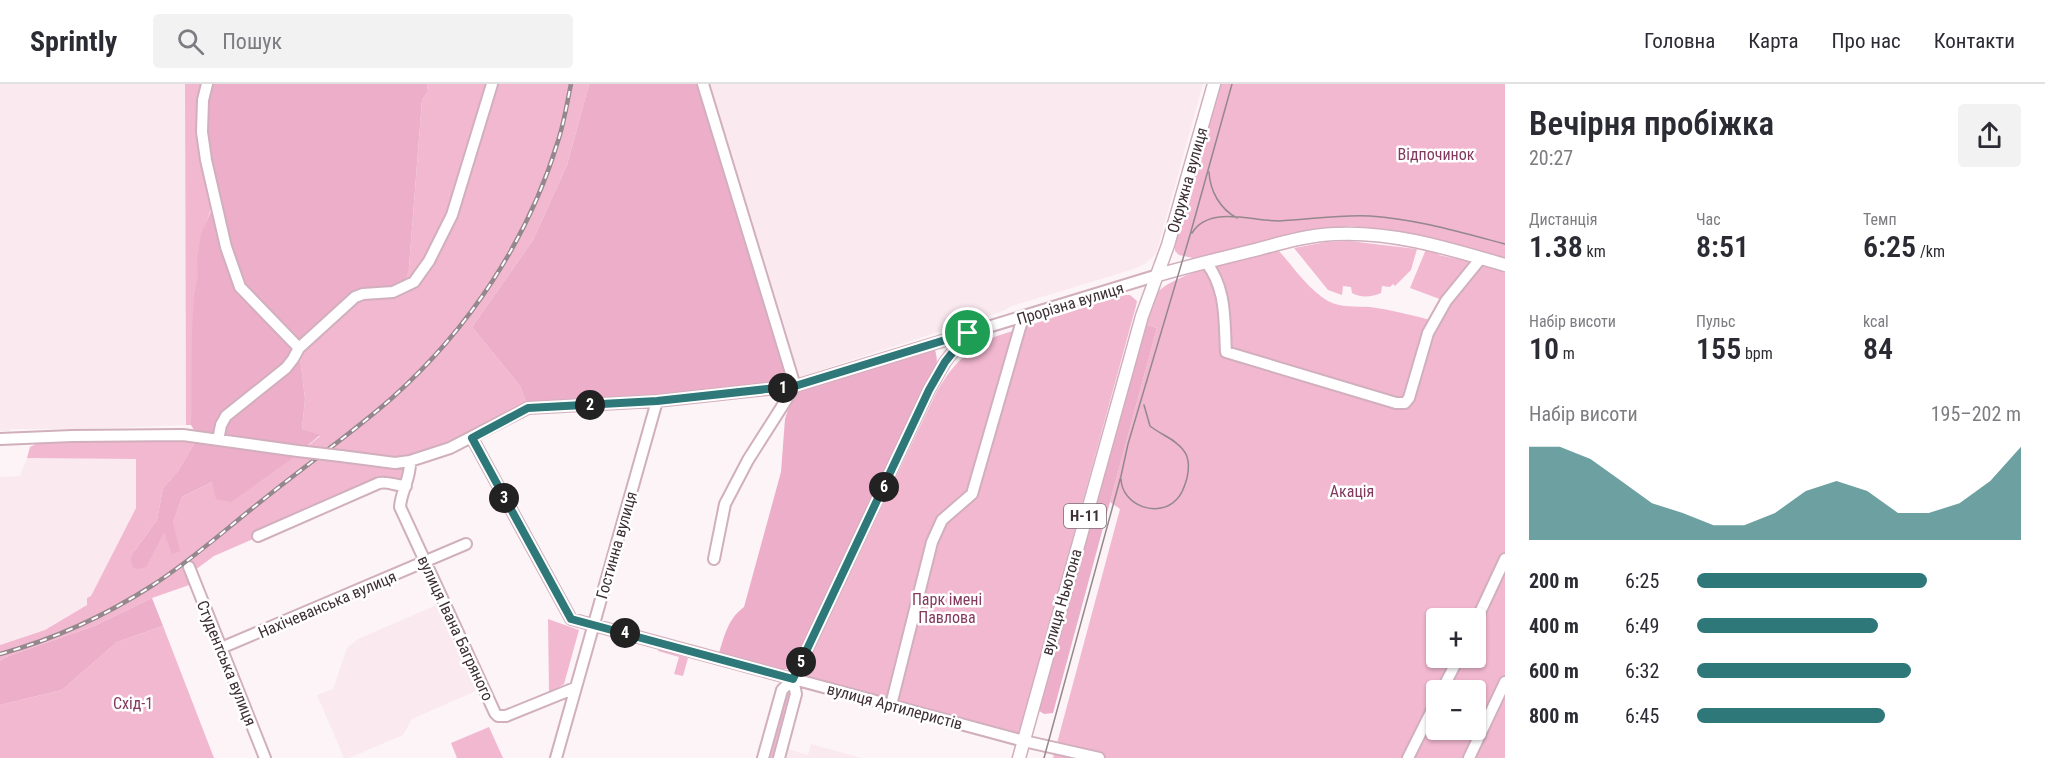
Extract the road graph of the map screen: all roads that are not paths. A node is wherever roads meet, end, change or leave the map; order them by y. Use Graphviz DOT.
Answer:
graph roads {
  1 [pos="207,84"];
  2 [pos="492,84"];
  3 [pos="703,84"];
  4 [pos="1214,84"];
  5 [pos="1481,258"];
  6 [pos="1206,262"];
  7 [pos="1505,266"];
  8 [pos="1158,275"];
  9 [pos="1023,317"];
  10 [pos="968,333"];
  11 [pos="299,348"];
  12 [pos="795,386"];
  13 [pos="657,401"];
  14 [pos="472,438"];
  15 [pos="0,439"];
  16 [pos="218,440"];
  17 [pos="410,461"];
  18 [pos="391,484"];
  19 [pos="406,486"];
  20 [pos="400,507"];
  21 [pos="258,536"];
  22 [pos="466,544"];
  23 [pos="714,559"];
  24 [pos="1505,559"];
  25 [pos="426,562"];
  26 [pos="189,567"];
  27 [pos="1482,608"];
  28 [pos="593,624"];
  29 [pos="221,648"];
  30 [pos="793,679"];
  31 [pos="1505,682"];
  32 [pos="575,688"];
  33 [pos="891,705"];
  34 [pos="1426,722"];
  35 [pos="1024,741"];
  36 [pos="265,758"];
  37 [pos="555,758"];
  38 [pos="763,758"];
  39 [pos="779,758"];
  40 [pos="1019,758"];
  41 [pos="1099,758"];
  42 [pos="1408,758"];
  43 [pos="1469,758"];
  1 -- 11 [label="street"];
  2 -- 11 [label="street"];
  3 -- 12 [label="street"];
  4 -- 8 [label="main road, Окружна вулиця / Н-11"];
  5 -- 6 [label="main road, Прорізна вулиця"];
  5 -- 6 [label="street"];
  5 -- 7 [label="main road, Прорізна вулиця"];
  6 -- 8 [label="main road, Прорізна вулиця"];
  8 -- 9 [label="street, Прорізна вулиця"];
  8 -- 35 [label="main road, вулиця Ньютона / Н-11"];
  9 -- 10 [label="street, Прорізна вулиця"];
  9 -- 33 [label="street"];
  10 -- 12 [label="street, Прорізна вулиця"];
  10 -- 30 [label="street"];
  11 -- 16 [label="street"];
  12 -- 13 [label="street, Прорізна вулиця"];
  12 -- 23 [label="street"];
  13 -- 14 [label="street, Прорізна вулиця"];
  13 -- 28 [label="street, Гостинна вулиця"];
  14 -- 17 [label="street, Прорізна вулиця"];
  14 -- 28 [label="street, вулиця Артилеристів"];
  15 -- 16 [label="street, Прорізна вулиця"];
  16 -- 17 [label="street, Прорізна вулиця, bridge"];
  17 -- 19 [label="street"];
  18 -- 19 [label="street"];
  18 -- 20 [label="street, вулиця Івана Багряного"];
  18 -- 21 [label="street"];
  19 -- 20 [label="street"];
  20 -- 25 [label="street, вулиця Івана Багряного"];
  22 -- 25 [label="street, Нахічеванська вулиця"];
  24 -- 27 [label="street"];
  25 -- 29 [label="street, Нахічеванська вулиця"];
  25 -- 32 [label="street, вулиця Івана Багряного"];
  26 -- 29 [label="street, Студентська вулиця"];
  28 -- 30 [label="street, вулиця Артилеристів"];
  28 -- 32 [label="street, Гостинна вулиця"];
  29 -- 36 [label="street, Студентська вулиця"];
  30 -- 33 [label="street, вулиця Артилеристів"];
  30 -- 38 [label="street"];
  30 -- 39 [label="street"];
  31 -- 43 [label="street"];
  32 -- 37 [label="street, Гостинна вулиця"];
  33 -- 35 [label="street, вулиця Артилеристів"];
  34 -- 42 [label="street"];
  35 -- 40 [label="main road, вулиця Ньютона / Н-11"];
  35 -- 41 [label="street, вулиця Артилеристів"];
}
